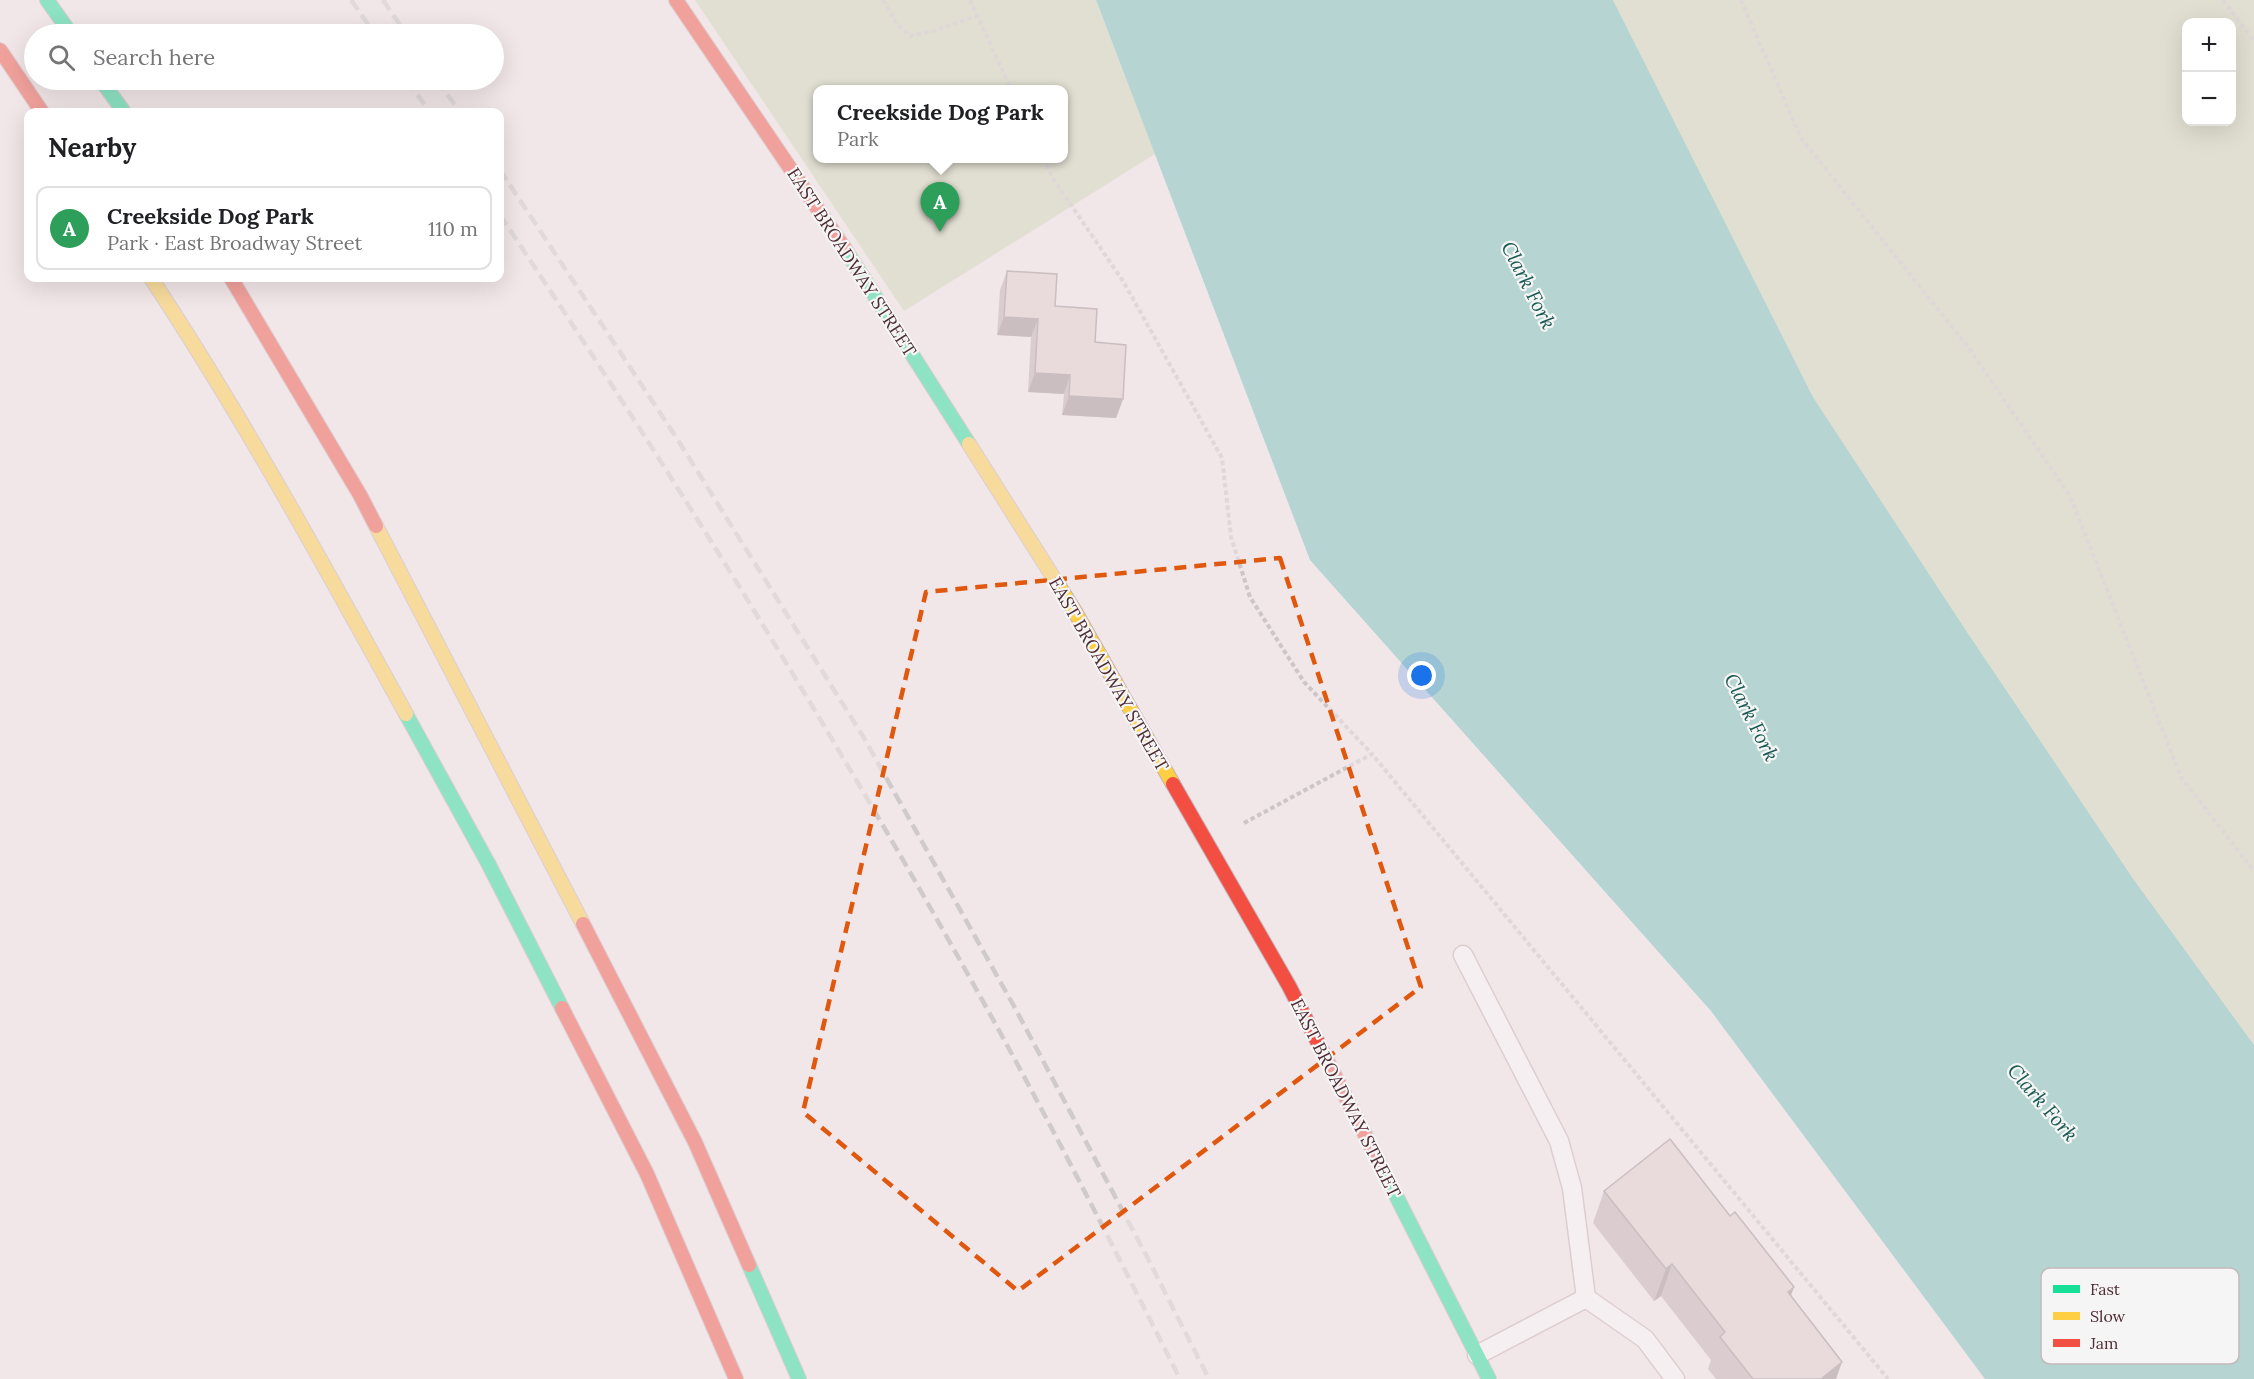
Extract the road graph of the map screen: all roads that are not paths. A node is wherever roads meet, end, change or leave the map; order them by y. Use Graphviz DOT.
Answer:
graph roads {
  1 [pos="47,0"];
  2 [pos="676,0"];
  3 [pos="64,24"];
  4 [pos="0,50"];
  5 [pos="24,85"];
  6 [pos="27,90"];
  7 [pos="108,90"];
  8 [pos="39,108"];
  9 [pos="121,108"];
  10 [pos="153,282"];
  11 [pos="233,282"];
  12 [pos="1463,955"];
  13 [pos="1586,1298"];
  14 [pos="1477,1355"];
  15 [pos="736,1379"];
  16 [pos="799,1379"];
  17 [pos="1489,1379"];
  18 [pos="1675,1379"];
  1 -- 3 [label="main road"];
  2 -- 14 [label="main road, EAST BROADWAY STREET"];
  4 -- 5 [label="main road"];
  6 -- 8 [label="main road"];
  7 -- 9 [label="main road"];
  10 -- 15 [label="main road"];
  11 -- 16 [label="main road"];
  12 -- 13 [label="lane"];
  13 -- 14 [label="lane"];
  13 -- 18 [label="lane"];
  14 -- 17 [label="main road, EAST BROADWAY STREET"];
}
